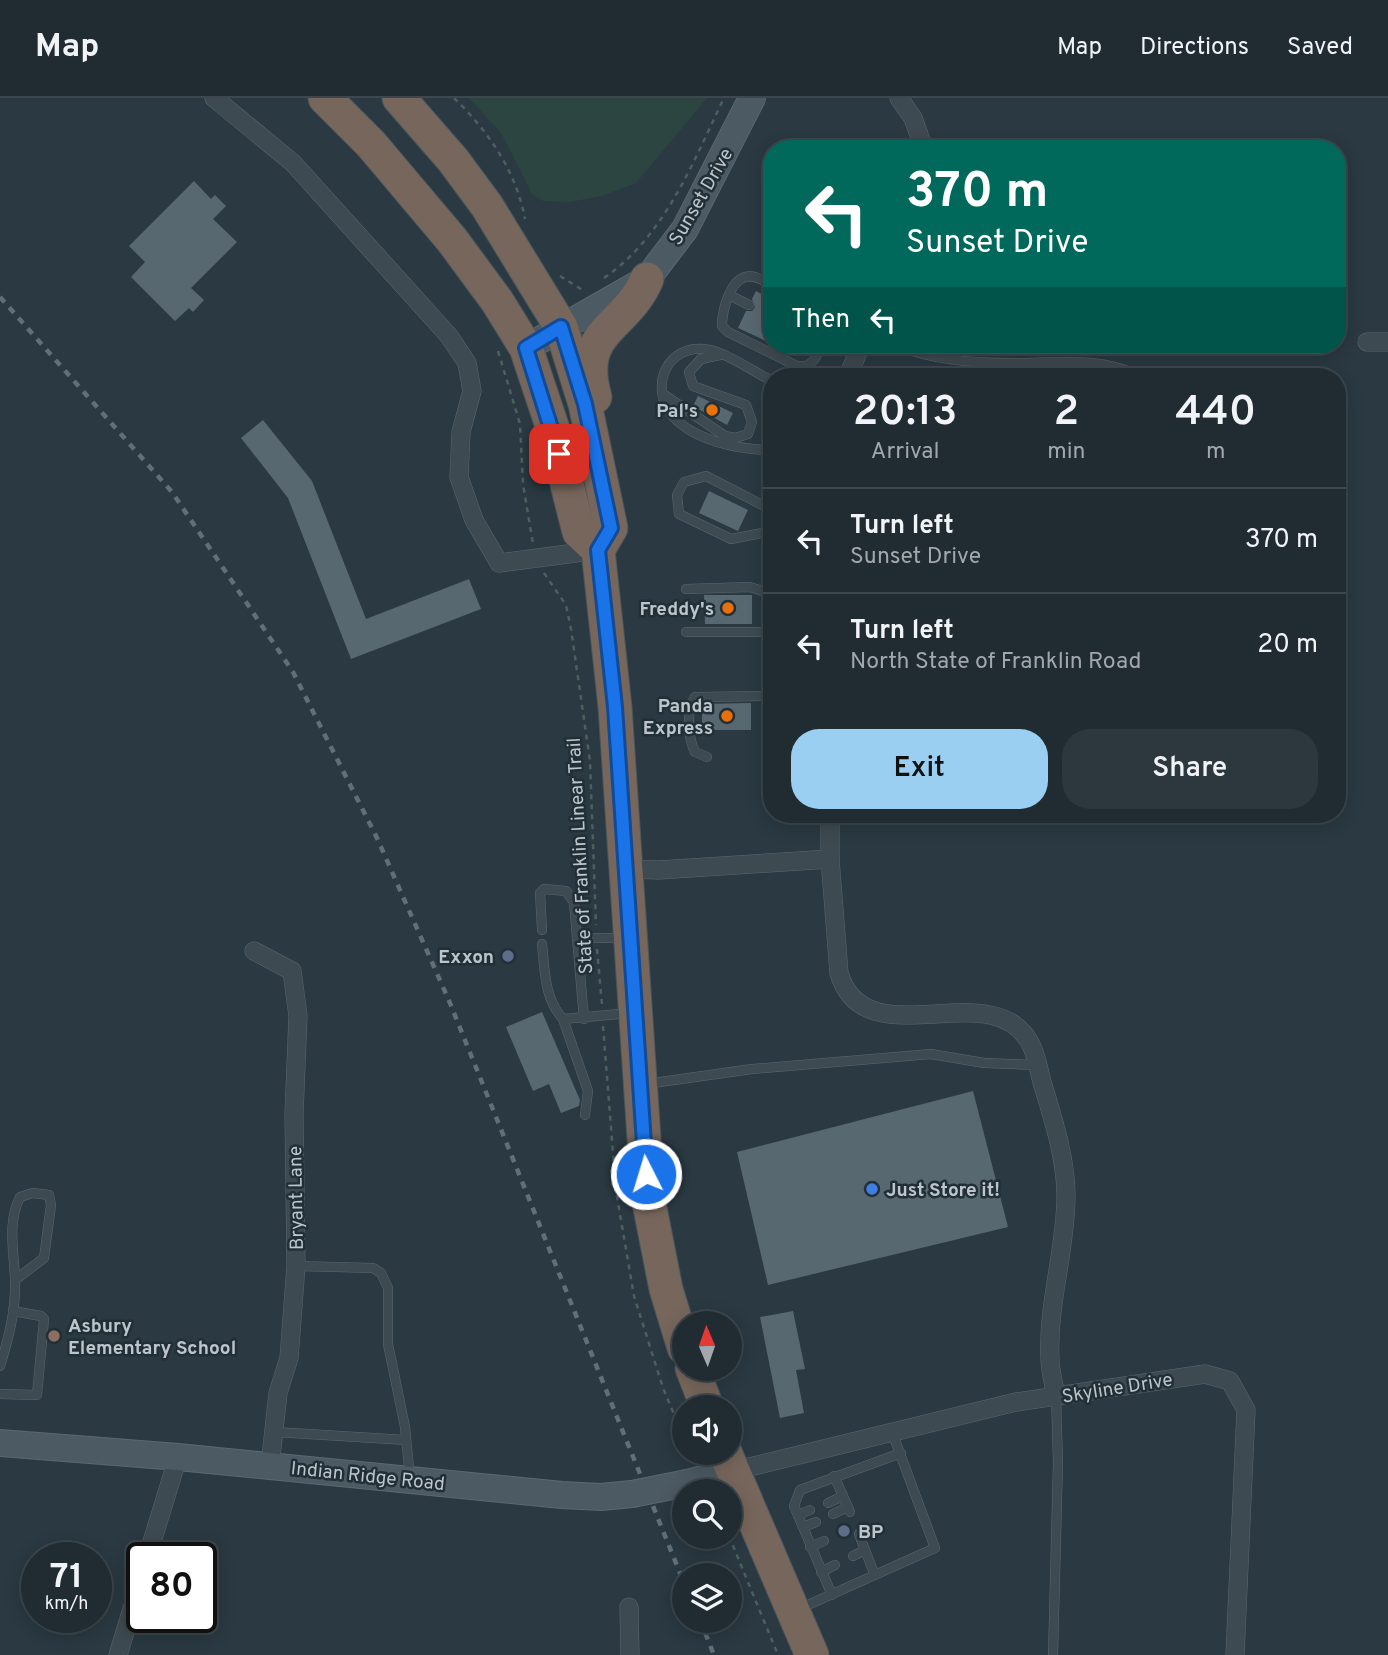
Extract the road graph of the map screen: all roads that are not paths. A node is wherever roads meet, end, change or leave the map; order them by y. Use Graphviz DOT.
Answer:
graph roads {
  1 [pos="214,98"];
  2 [pos="325,98"];
  3 [pos="399,98"];
  4 [pos="752,98"];
  5 [pos="899,98"];
  6 [pos="921,140"];
  7 [pos="647,279"];
  8 [pos="763,281"];
  9 [pos="558,295"];
  10 [pos="731,296"];
  11 [pos="749,305"];
  12 [pos="1367,342"];
  13 [pos="1388,342"];
  14 [pos="510,345"];
  15 [pos="763,349"];
  16 [pos="773,354"];
  17 [pos="818,354"];
  18 [pos="919,354"];
  19 [pos="721,355"];
  20 [pos="1056,362"];
  21 [pos="1056,368"];
  22 [pos="1122,368"];
  23 [pos="763,376"];
  24 [pos="662,393"];
  25 [pos="763,449"];
  26 [pos="602,482"];
  27 [pos="763,505"];
  28 [pos="763,533"];
  29 [pos="598,550"];
  30 [pos="686,589"];
  31 [pos="763,591"];
  32 [pos="686,632"];
  33 [pos="763,632"];
  34 [pos="763,696"];
  35 [pos="707,757"];
  36 [pos="830,823"];
  37 [pos="830,859"];
  38 [pos="626,869"];
  39 [pos="542,930"];
  40 [pos="578,938"];
  41 [pos="631,938"];
  42 [pos="542,944"];
  43 [pos="254,951"];
  44 [pos="636,1012"];
  45 [pos="563,1019"];
  46 [pos="584,1019"];
  47 [pos="1037,1065"];
  48 [pos="640,1085"];
  49 [pos="585,1115"];
  50 [pos="296,1266"];
  51 [pos="15,1280"];
  52 [pos="13,1311"];
  53 [pos="673,1311"];
  54 [pos="0,1366"];
  55 [pos="0,1394"];
  56 [pos="1056,1396"];
  57 [pos="275,1432"];
  58 [pos="892,1432"];
  59 [pos="406,1440"];
  60 [pos="0,1443"];
  61 [pos="901,1453"];
  62 [pos="178,1457"];
  63 [pos="742,1460"];
  64 [pos="270,1465"];
  65 [pos="723,1465"];
  66 [pos="730,1465"];
  67 [pos="834,1476"];
  68 [pos="411,1480"];
  69 [pos="843,1496"];
  70 [pos="828,1503"];
  71 [pos="810,1510"];
  72 [pos="834,1514"];
  73 [pos="798,1515"];
  74 [pos="816,1522"];
  75 [pos="803,1527"];
  76 [pos="859,1534"];
  77 [pos="824,1541"];
  78 [pos="152,1542"];
  79 [pos="810,1547"];
  80 [pos="865,1550"];
  81 [pos="853,1556"];
  82 [pos="835,1565"];
  83 [pos="821,1572"];
  84 [pos="874,1573"];
  85 [pos="832,1595"];
  86 [pos="629,1607"];
  87 [pos="794,1611"];
  88 [pos="126,1629"];
  89 [pos="118,1655"];
  90 [pos="629,1655"];
  91 [pos="812,1655"];
  92 [pos="1053,1655"];
  93 [pos="1235,1655"];
  1 -- 29 [label="street"];
  2 -- 14 [label="highway"];
  3 -- 9 [label="highway"];
  4 -- 7 [label="street, Sunset Drive"];
  5 -- 6 [label="street"];
  7 -- 9 [label="street, Sunset Drive"];
  7 -- 26 [label="highway"];
  8 -- 10 [label="lane"];
  9 -- 14 [label="street, Sunset Drive"];
  9 -- 26 [label="highway"];
  10 -- 11 [label="lane"];
  10 -- 15 [label="lane"];
  12 -- 13 [label="street"];
  14 -- 29 [label="highway"];
  16 -- 17 [label="lane"];
  18 -- 20 [label="lane"];
  19 -- 23 [label="lane"];
  19 -- 24 [label="lane"];
  19 -- 24 [label="lane"];
  20 -- 21 [label="lane"];
  20 -- 22 [label="lane"];
  24 -- 25 [label="lane"];
  26 -- 29 [label="highway"];
  27 -- 28 [label="lane"];
  29 -- 38 [label="highway"];
  30 -- 31 [label="lane"];
  32 -- 33 [label="lane"];
  34 -- 35 [label="lane"];
  36 -- 37 [label="street"];
  37 -- 38 [label="street"];
  37 -- 47 [label="street"];
  38 -- 41 [label="highway"];
  39 -- 40 [label="lane"];
  40 -- 41 [label="lane"];
  40 -- 46 [label="lane"];
  41 -- 44 [label="highway"];
  42 -- 45 [label="lane"];
  43 -- 50 [label="street, Bryant Lane"];
  44 -- 46 [label="lane"];
  44 -- 48 [label="highway"];
  45 -- 46 [label="lane"];
  45 -- 49 [label="lane"];
  47 -- 48 [label="lane"];
  47 -- 56 [label="street"];
  48 -- 53 [label="highway"];
  50 -- 57 [label="street, Bryant Lane"];
  50 -- 59 [label="lane"];
  51 -- 51 [label="lane"];
  51 -- 52 [label="lane"];
  52 -- 54 [label="lane"];
  52 -- 55 [label="lane"];
  56 -- 58 [label="street, Skyline Drive"];
  56 -- 92 [label="lane"];
  56 -- 93 [label="street, Skyline Drive"];
  57 -- 59 [label="lane"];
  57 -- 64 [label="street, Bryant Lane"];
  58 -- 61 [label="lane"];
  58 -- 63 [label="street, Skyline Drive"];
  59 -- 68 [label="lane"];
  60 -- 62 [label="street, Indian Ridge Road"];
  61 -- 67 [label="lane"];
  61 -- 84 [label="lane"];
  62 -- 64 [label="street, Indian Ridge Road"];
  62 -- 78 [label="street"];
  64 -- 68 [label="street, Indian Ridge Road"];
  65 -- 68 [label="street, Indian Ridge Road, bridge"];
  66 -- 87 [label="highway"];
  67 -- 69 [label="lane"];
  67 -- 73 [label="lane"];
  69 -- 70 [label="lane"];
  69 -- 72 [label="lane"];
  71 -- 73 [label="lane"];
  73 -- 75 [label="lane"];
  74 -- 75 [label="lane"];
  75 -- 79 [label="lane"];
  76 -- 80 [label="lane"];
  77 -- 79 [label="lane"];
  79 -- 83 [label="lane"];
  80 -- 81 [label="lane"];
  80 -- 84 [label="lane"];
  82 -- 83 [label="lane"];
  83 -- 85 [label="lane"];
  84 -- 85 [label="lane"];
  85 -- 87 [label="lane"];
  86 -- 90 [label="street"];
  87 -- 91 [label="highway"];
  88 -- 89 [label="street"];
}
